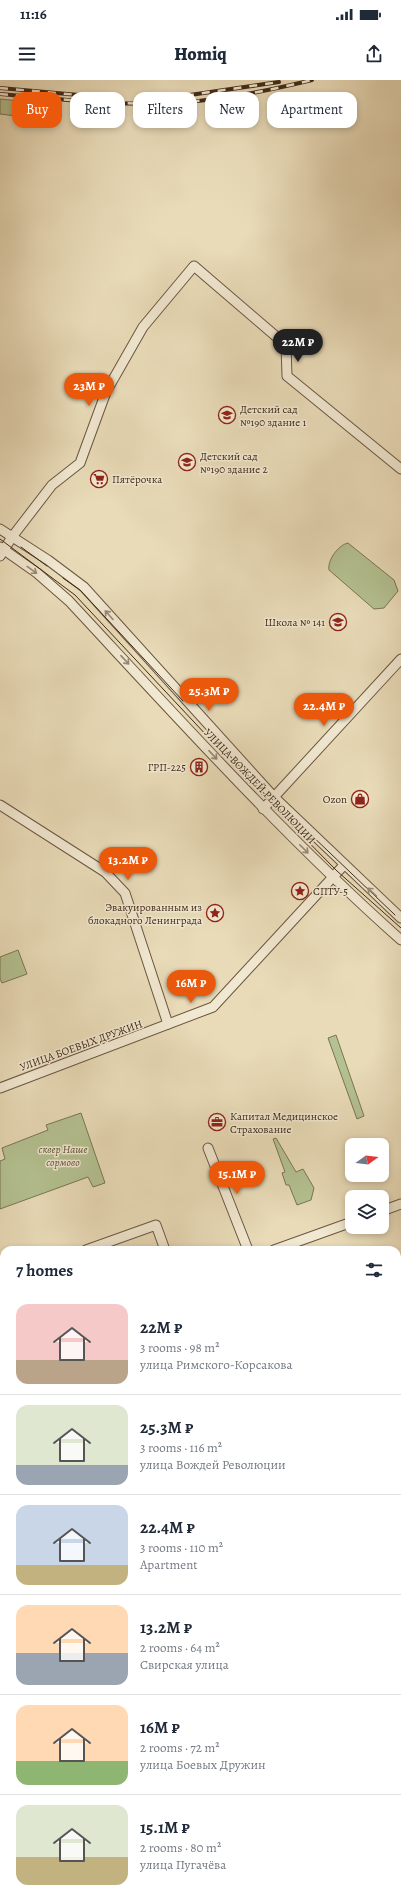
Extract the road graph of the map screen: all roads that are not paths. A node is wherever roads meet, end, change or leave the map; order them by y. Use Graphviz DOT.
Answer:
graph roads {
  1 [pos="401,469"];
  2 [pos="0,529"];
  3 [pos="12,537"];
  4 [pos="1,551"];
  5 [pos="401,659"];
  6 [pos="274,797"];
  7 [pos="0,806"];
  8 [pos="263,809"];
  9 [pos="344,865"];
  10 [pos="332,877"];
  11 [pos="401,918"];
  12 [pos="401,940"];
  13 [pos="168,1024"];
  14 [pos="0,1088"];
  15 [pos="208,1148"];
  16 [pos="401,1204"];
  17 [pos="389,1208"];
  18 [pos="345,1225"];
  19 [pos="97,1246"];
  20 [pos="164,1246"];
  21 [pos="246,1246"];
  22 [pos="285,1246"];
  1 -- 3 [label="street"];
  2 -- 3 [label="street, УЛИЦА ВОЖДЕЙ РЕВОЛЮЦИИ"];
  3 -- 4 [label="street"];
  6 -- 3 [label="street, УЛИЦА ВОЖДЕЙ РЕВОЛЮЦИИ, one-way"];
  4 -- 8 [label="street, УЛИЦА ВОЖДЕЙ РЕВОЛЮЦИИ, one-way"];
  5 -- 6 [label="street"];
  6 -- 8 [label="street"];
  6 -- 9 [label="street, УЛИЦА ВОЖДЕЙ РЕВОЛЮЦИИ"];
  7 -- 13 [label="street"];
  8 -- 10 [label="street, УЛИЦА ВОЖДЕЙ РЕВОЛЮЦИИ, one-way"];
  9 -- 10 [label="street, УЛИЦА БОЕВЫХ ДРУЖИН"];
  11 -- 9 [label="street, УЛИЦА ВОЖДЕЙ РЕВОЛЮЦИИ, one-way"];
  10 -- 12 [label="street, УЛИЦА ВОЖДЕЙ РЕВОЛЮЦИИ"];
  10 -- 13 [label="street, УЛИЦА БОЕВЫХ ДРУЖИН"];
  13 -- 14 [label="street, УЛИЦА БОЕВЫХ ДРУЖИН"];
  15 -- 21 [label="street"];
  16 -- 17 [label="street"];
  18 -- 22 [label="street"];
  19 -- 20 [label="street"];
}
